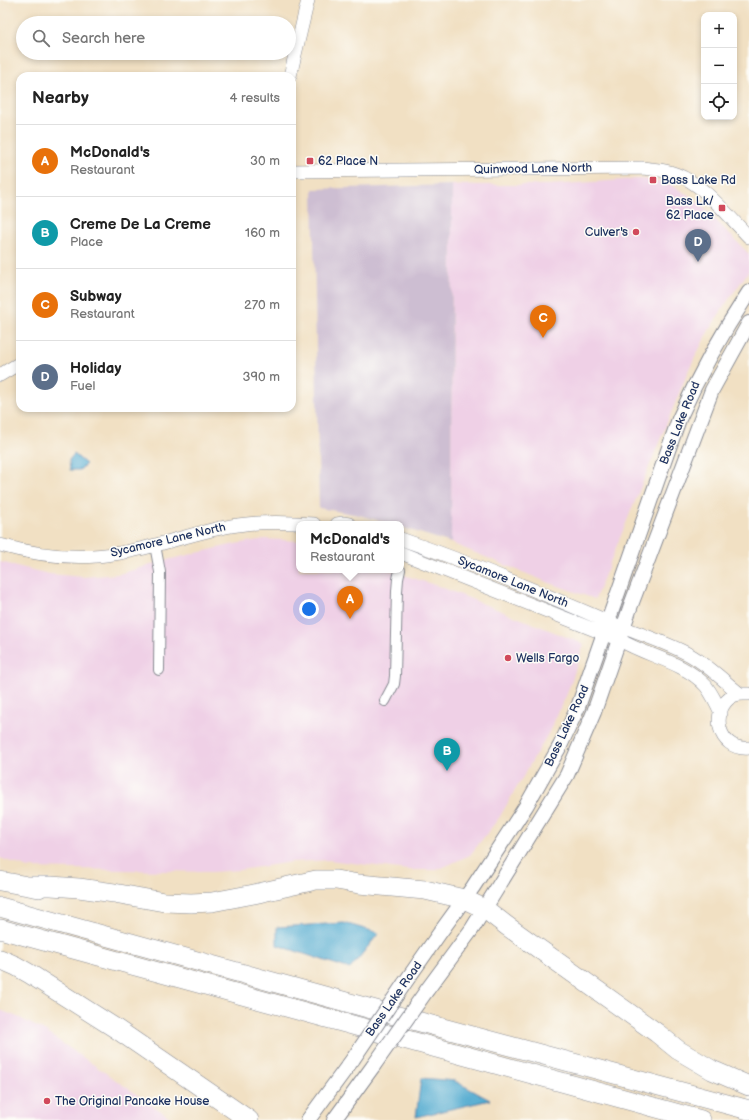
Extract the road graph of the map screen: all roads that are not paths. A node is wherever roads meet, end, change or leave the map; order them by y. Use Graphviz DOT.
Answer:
graph roads {
  1 [pos="308,0"];
  2 [pos="296,51"];
  3 [pos="294,60"];
  4 [pos="291,72"];
  5 [pos="296,171"];
  6 [pos="749,237"];
  7 [pos="749,292"];
  8 [pos="749,323"];
  9 [pos="16,365"];
  10 [pos="0,374"];
  11 [pos="296,523"];
  12 [pos="405,540"];
  13 [pos="0,545"];
  14 [pos="155,545"];
  15 [pos="404,559"];
  16 [pos="399,573"];
  17 [pos="606,628"];
  18 [pos="622,634"];
  19 [pos="159,670"];
  20 [pos="746,693"];
  21 [pos="385,701"];
  22 [pos="721,713"];
  23 [pos="744,748"];
  24 [pos="749,758"];
  25 [pos="0,881"];
  26 [pos="464,899"];
  27 [pos="0,907"];
  28 [pos="485,909"];
  29 [pos="0,929"];
  30 [pos="0,959"];
  31 [pos="749,1086"];
  32 [pos="749,1110"];
  33 [pos="249,1120"];
  34 [pos="308,1120"];
  35 [pos="334,1120"];
  36 [pos="701,1120"];
  1 -- 2 [label="street"];
  3 -- 4 [label="street"];
  5 -- 6 [label="street, Quinwood Lane North"];
  7 -- 17 [label="main road, Bass Lake Road"];
  8 -- 18 [label="main road, Bass Lake Road"];
  9 -- 10 [label="street"];
  11 -- 14 [label="street, Sycamore Lane North"];
  12 -- 17 [label="street, Sycamore Lane North"];
  13 -- 14 [label="street, Sycamore Lane North"];
  14 -- 19 [label="street"];
  15 -- 17 [label="street, Sycamore Lane North"];
  16 -- 21 [label="street"];
  17 -- 18 [label="street, Sycamore Lane North"];
  17 -- 26 [label="main road, Bass Lake Road"];
  18 -- 20 [label="street"];
  18 -- 22 [label="street"];
  18 -- 28 [label="main road, Bass Lake Road"];
  20 -- 22 [label="street"];
  22 -- 23 [label="street"];
  23 -- 24 [label="street"];
  25 -- 26 [label="highway"];
  26 -- 28 [label="highway"];
  26 -- 34 [label="main road, Bass Lake Road, bridge"];
  27 -- 32 [label="highway"];
  28 -- 31 [label="highway"];
  28 -- 35 [label="main road, Bass Lake Road, bridge"];
  29 -- 36 [label="highway"];
  30 -- 33 [label="highway"];
}
